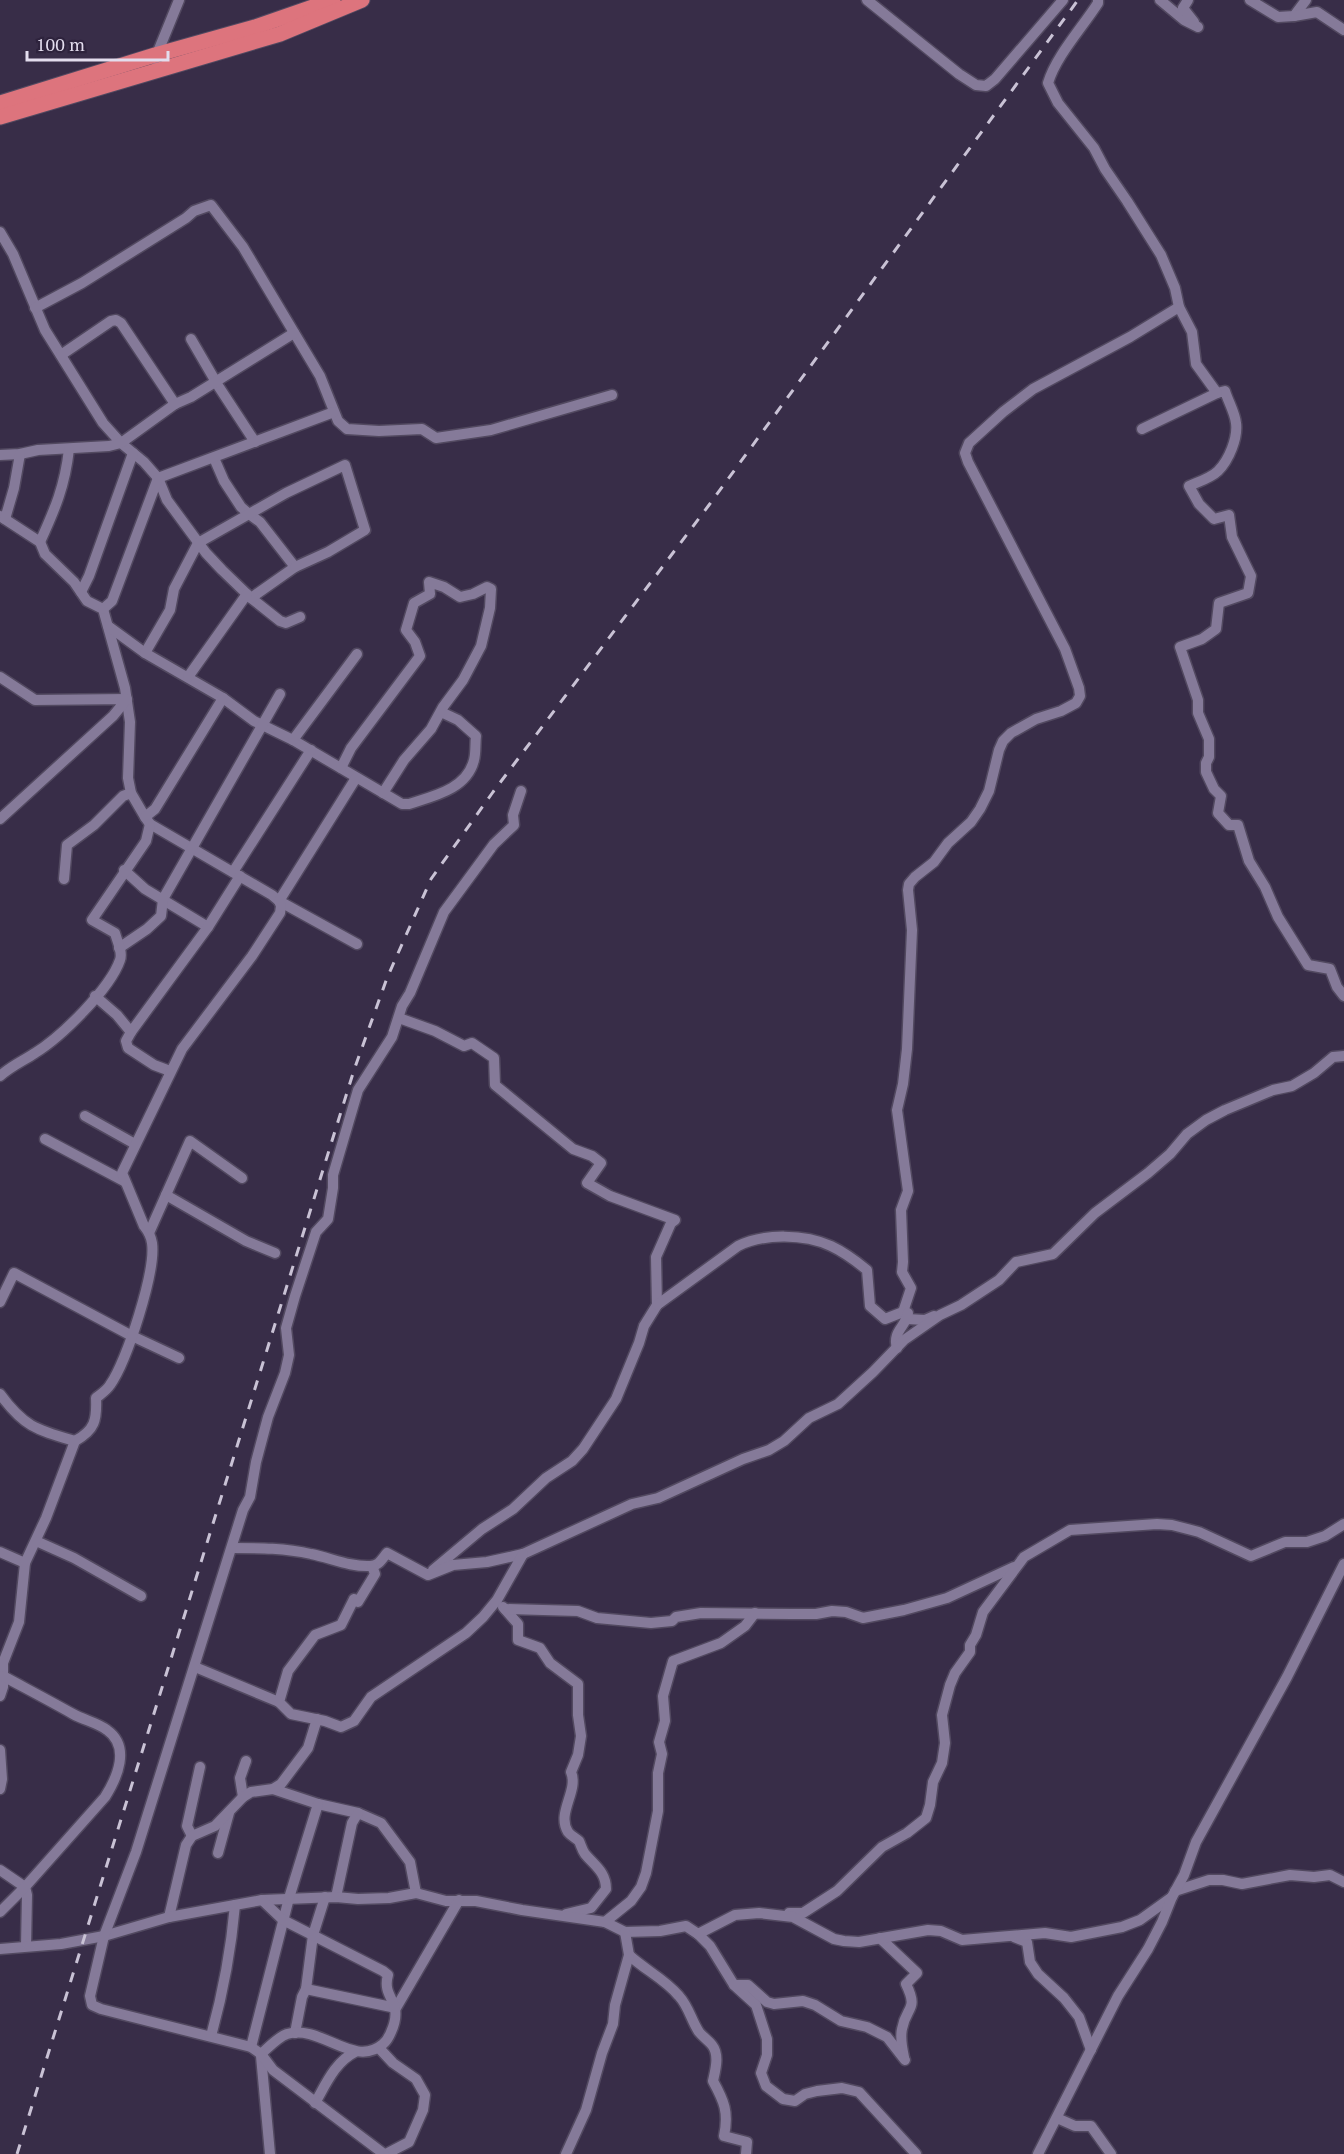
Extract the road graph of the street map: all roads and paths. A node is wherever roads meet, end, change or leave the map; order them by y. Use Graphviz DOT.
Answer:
graph roads {
  1 [pos="179,0"];
  2 [pos="333,0"];
  3 [pos="362,0"];
  4 [pos="867,0"];
  5 [pos="1063,0"];
  6 [pos="1098,0"];
  7 [pos="1160,0"];
  8 [pos="1188,0"];
  9 [pos="1250,0"];
  10 [pos="1306,0"];
  11 [pos="1294,16"];
  12 [pos="1344,30"];
  13 [pos="155,55"];
  14 [pos="153,71"];
  15 [pos="0,103"];
  16 [pos="0,117"];
  17 [pos="0,232"];
  18 [pos="1179,307"];
  19 [pos="35,308"];
  20 [pos="294,333"];
  21 [pos="191,339"];
  22 [pos="61,355"];
  23 [pos="215,381"];
  24 [pos="1217,393"];
  25 [pos="612,395"];
  26 [pos="176,404"];
  27 [pos="334,412"];
  28 [pos="1142,429"];
  29 [pos="255,442"];
  30 [pos="121,443"];
  31 [pos="69,449"];
  32 [pos="133,453"];
  33 [pos="20,454"];
  34 [pos="0,455"];
  35 [pos="214,458"];
  36 [pos="158,478"];
  37 [pos="249,514"];
  38 [pos="2,517"];
  39 [pos="40,542"];
  40 [pos="198,543"];
  41 [pos="295,567"];
  42 [pos="81,592"];
  43 [pos="249,596"];
  44 [pos="103,609"];
  45 [pos="300,617"];
  46 [pos="108,626"];
  47 [pos="145,653"];
  48 [pos="357,654"];
  49 [pos="0,677"];
  50 [pos="188,677"];
  51 [pos="280,694"];
  52 [pos="223,698"];
  53 [pos="127,699"];
  54 [pos="441,712"];
  55 [pos="263,726"];
  56 [pos="293,740"];
  57 [pos="311,750"];
  58 [pos="341,768"];
  59 [pos="356,778"];
  60 [pos="521,791"];
  61 [pos="131,793"];
  62 [pos="383,793"];
  63 [pos="0,819"];
  64 [pos="148,820"];
  65 [pos="192,848"];
  66 [pos="124,870"];
  67 [pos="236,874"];
  68 [pos="64,879"];
  69 [pos="163,900"];
  70 [pos="279,901"];
  71 [pos="208,927"];
  72 [pos="357,944"];
  73 [pos="119,948"];
  74 [pos="95,996"];
  75 [pos="1344,996"];
  76 [pos="399,1018"];
  77 [pos="131,1032"];
  78 [pos="1344,1056"];
  79 [pos="170,1071"];
  80 [pos="0,1076"];
  81 [pos="85,1116"];
  82 [pos="45,1139"];
  83 [pos="135,1144"];
  84 [pos="242,1178"];
  85 [pos="124,1181"];
  86 [pos="166,1196"];
  87 [pos="149,1233"];
  88 [pos="275,1253"];
  89 [pos="0,1302"];
  90 [pos="657,1305"];
  91 [pos="940,1315"];
  92 [pos="905,1316"];
  93 [pos="132,1336"];
  94 [pos="897,1348"];
  95 [pos="179,1359"];
  96 [pos="0,1394"];
  97 [pos="75,1441"];
  98 [pos="1344,1524"];
  99 [pos="36,1541"];
  100 [pos="233,1548"];
  101 [pos="0,1552"];
  102 [pos="523,1554"];
  103 [pos="25,1563"];
  104 [pos="1019,1563"];
  105 [pos="1344,1564"];
  106 [pos="372,1566"];
  107 [pos="428,1575"];
  108 [pos="141,1596"];
  109 [pos="497,1599"];
  110 [pos="505,1609"];
  111 [pos="754,1613"];
  112 [pos="195,1667"];
  113 [pos="3,1676"];
  114 [pos="0,1696"];
  115 [pos="279,1702"];
  116 [pos="316,1719"];
  117 [pos="0,1750"];
  118 [pos="246,1761"];
  119 [pos="200,1767"];
  120 [pos="0,1789"];
  121 [pos="273,1789"];
  122 [pos="243,1797"];
  123 [pos="318,1804"];
  124 [pos="229,1813"];
  125 [pos="358,1813"];
  126 [pos="192,1836"];
  127 [pos="218,1853"];
  128 [pos="0,1870"];
  129 [pos="1344,1882"];
  130 [pos="25,1887"];
  131 [pos="416,1893"];
  132 [pos="1174,1894"];
  133 [pos="331,1897"];
  134 [pos="289,1898"];
  135 [pos="262,1900"];
  136 [pos="459,1900"];
  137 [pos="235,1905"];
  138 [pos="0,1912"];
  139 [pos="759,1914"];
  140 [pos="564,1916"];
  141 [pos="169,1917"];
  142 [pos="283,1920"];
  143 [pos="605,1922"];
  144 [pos="625,1932"];
  145 [pos="698,1934"];
  146 [pos="313,1935"];
  147 [pos="104,1936"];
  148 [pos="1011,1936"];
  149 [pos="880,1938"];
  150 [pos="26,1946"];
  151 [pos="0,1949"];
  152 [pos="629,1955"];
  153 [pos="734,1985"];
  154 [pos="306,1989"];
  155 [pos="396,2008"];
  156 [pos="295,2033"];
  157 [pos="211,2037"];
  158 [pos="250,2047"];
  159 [pos="379,2048"];
  160 [pos="1091,2050"];
  161 [pos="355,2052"];
  162 [pos="261,2054"];
  163 [pos="315,2103"];
  164 [pos="1057,2118"];
  165 [pos="379,2153"];
  166 [pos="270,2154"];
  167 [pos="566,2154"];
  168 [pos="746,2154"];
  169 [pos="916,2154"];
  170 [pos="1038,2154"];
  171 [pos="1111,2154"];
  1 -- 13 [label="street"];
  2 -- 13 [label="highway"];
  3 -- 14 [label="highway"];
  4 -- 5 [label="street"];
  6 -- 18 [label="street"];
  7 -- 8 [label="street"];
  9 -- 11 [label="street"];
  10 -- 11 [label="street"];
  11 -- 12 [label="street"];
  13 -- 14 [label="street"];
  13 -- 15 [label="highway"];
  14 -- 16 [label="highway"];
  17 -- 19 [label="street"];
  18 -- 24 [label="street"];
  18 -- 92 [label="street"];
  19 -- 20 [label="street"];
  19 -- 22 [label="street"];
  20 -- 23 [label="street"];
  20 -- 27 [label="street"];
  21 -- 23 [label="street"];
  22 -- 26 [label="street"];
  22 -- 30 [label="street"];
  23 -- 26 [label="street"];
  23 -- 29 [label="street"];
  24 -- 28 [label="street"];
  24 -- 75 [label="street"];
  25 -- 27 [label="street"];
  26 -- 30 [label="street"];
  27 -- 29 [label="street"];
  29 -- 35 [label="street"];
  30 -- 31 [label="street"];
  30 -- 32 [label="street"];
  31 -- 33 [label="street"];
  31 -- 39 [label="street"];
  32 -- 36 [label="street"];
  32 -- 42 [label="street"];
  33 -- 34 [label="street"];
  33 -- 38 [label="street"];
  35 -- 36 [label="street"];
  35 -- 37 [label="street"];
  36 -- 40 [label="street"];
  36 -- 44 [label="street"];
  37 -- 40 [label="street"];
  37 -- 41 [label="street"];
  37 -- 41 [label="street"];
  38 -- 39 [label="street"];
  39 -- 42 [label="street"];
  40 -- 43 [label="street"];
  40 -- 47 [label="street"];
  41 -- 43 [label="street"];
  42 -- 44 [label="street"];
  43 -- 45 [label="street"];
  43 -- 50 [label="street"];
  44 -- 46 [label="street"];
  46 -- 47 [label="street"];
  46 -- 53 [label="street"];
  47 -- 50 [label="street"];
  48 -- 56 [label="street"];
  49 -- 53 [label="street"];
  50 -- 52 [label="street"];
  51 -- 55 [label="street"];
  52 -- 55 [label="street"];
  52 -- 64 [label="street"];
  53 -- 61 [label="street"];
  53 -- 63 [label="street"];
  54 -- 58 [label="street"];
  54 -- 62 [label="street"];
  54 -- 62 [label="street"];
  55 -- 56 [label="street"];
  55 -- 65 [label="street"];
  56 -- 57 [label="street"];
  57 -- 58 [label="street"];
  57 -- 67 [label="street"];
  58 -- 59 [label="street"];
  59 -- 62 [label="street"];
  59 -- 70 [label="street"];
  60 -- 76 [label="street"];
  61 -- 64 [label="street"];
  61 -- 68 [label="street"];
  64 -- 65 [label="street"];
  64 -- 66 [label="street"];
  65 -- 67 [label="street"];
  65 -- 69 [label="street"];
  66 -- 69 [label="street"];
  66 -- 73 [label="street"];
  67 -- 70 [label="street"];
  67 -- 71 [label="street"];
  69 -- 71 [label="street"];
  69 -- 73 [label="street"];
  70 -- 72 [label="street"];
  70 -- 79 [label="street"];
  71 -- 77 [label="street"];
  73 -- 74 [label="street"];
  74 -- 77 [label="street"];
  74 -- 80 [label="street"];
  76 -- 90 [label="street"];
  76 -- 100 [label="street"];
  77 -- 79 [label="street"];
  78 -- 91 [label="street"];
  79 -- 83 [label="street"];
  81 -- 83 [label="street"];
  82 -- 85 [label="street"];
  83 -- 85 [label="street"];
  84 -- 86 [label="street"];
  85 -- 87 [label="street"];
  86 -- 87 [label="street"];
  86 -- 88 [label="street"];
  87 -- 93 [label="street"];
  89 -- 93 [label="street"];
  90 -- 92 [label="street"];
  90 -- 107 [label="street"];
  91 -- 92 [label="street"];
  91 -- 94 [label="street"];
  92 -- 94 [label="street"];
  93 -- 95 [label="street"];
  93 -- 97 [label="street"];
  94 -- 102 [label="street"];
  96 -- 97 [label="street"];
  97 -- 99 [label="street"];
  98 -- 104 [label="street"];
  99 -- 103 [label="street"];
  99 -- 108 [label="street"];
  100 -- 106 [label="street"];
  100 -- 112 [label="street"];
  101 -- 103 [label="street"];
  102 -- 107 [label="street"];
  102 -- 109 [label="street"];
  103 -- 113 [label="street"];
  104 -- 111 [label="street"];
  104 -- 139 [label="street"];
  105 -- 132 [label="street"];
  106 -- 107 [label="street"];
  106 -- 115 [label="street"];
  109 -- 110 [label="street"];
  109 -- 116 [label="street"];
  110 -- 111 [label="street"];
  110 -- 140 [label="street"];
  111 -- 143 [label="street"];
  112 -- 115 [label="street"];
  112 -- 147 [label="street"];
  113 -- 114 [label="street"];
  113 -- 130 [label="street"];
  115 -- 116 [label="street"];
  116 -- 121 [label="street"];
  117 -- 120 [label="street"];
  118 -- 122 [label="street"];
  119 -- 126 [label="street"];
  121 -- 122 [label="street"];
  121 -- 123 [label="street"];
  122 -- 124 [label="street"];
  123 -- 125 [label="street"];
  123 -- 134 [label="street"];
  124 -- 126 [label="street"];
  124 -- 127 [label="street"];
  125 -- 131 [label="street"];
  125 -- 133 [label="street"];
  126 -- 141 [label="street"];
  128 -- 130 [label="street"];
  129 -- 132 [label="street"];
  130 -- 138 [label="street"];
  130 -- 150 [label="street"];
  131 -- 133 [label="street"];
  131 -- 136 [label="street"];
  132 -- 148 [label="street"];
  132 -- 160 [label="street"];
  133 -- 134 [label="street"];
  133 -- 146 [label="street"];
  134 -- 135 [label="street"];
  134 -- 142 [label="street"];
  135 -- 137 [label="street"];
  135 -- 142 [label="street"];
  136 -- 140 [label="street"];
  136 -- 155 [label="street"];
  137 -- 141 [label="street"];
  137 -- 157 [label="street"];
  139 -- 145 [label="street"];
  139 -- 149 [label="street"];
  140 -- 143 [label="street"];
  141 -- 147 [label="street"];
  142 -- 146 [label="street"];
  142 -- 158 [label="street"];
  143 -- 144 [label="street"];
  144 -- 145 [label="street"];
  144 -- 152 [label="street"];
  145 -- 153 [label="street"];
  146 -- 154 [label="street"];
  146 -- 155 [label="street"];
  147 -- 150 [label="street"];
  147 -- 157 [label="street"];
  148 -- 149 [label="street"];
  148 -- 160 [label="street"];
  149 -- 153 [label="street"];
  150 -- 151 [label="street"];
  152 -- 167 [label="street"];
  152 -- 168 [label="street"];
  153 -- 169 [label="street"];
  154 -- 155 [label="street"];
  154 -- 156 [label="street"];
  155 -- 159 [label="street"];
  156 -- 161 [label="street"];
  156 -- 162 [label="street"];
  157 -- 158 [label="street"];
  158 -- 162 [label="street"];
  159 -- 161 [label="street"];
  159 -- 165 [label="street"];
  160 -- 164 [label="street"];
  161 -- 163 [label="street"];
  162 -- 163 [label="street"];
  162 -- 166 [label="street"];
  163 -- 165 [label="street"];
  164 -- 170 [label="street"];
  164 -- 171 [label="street"];
}
